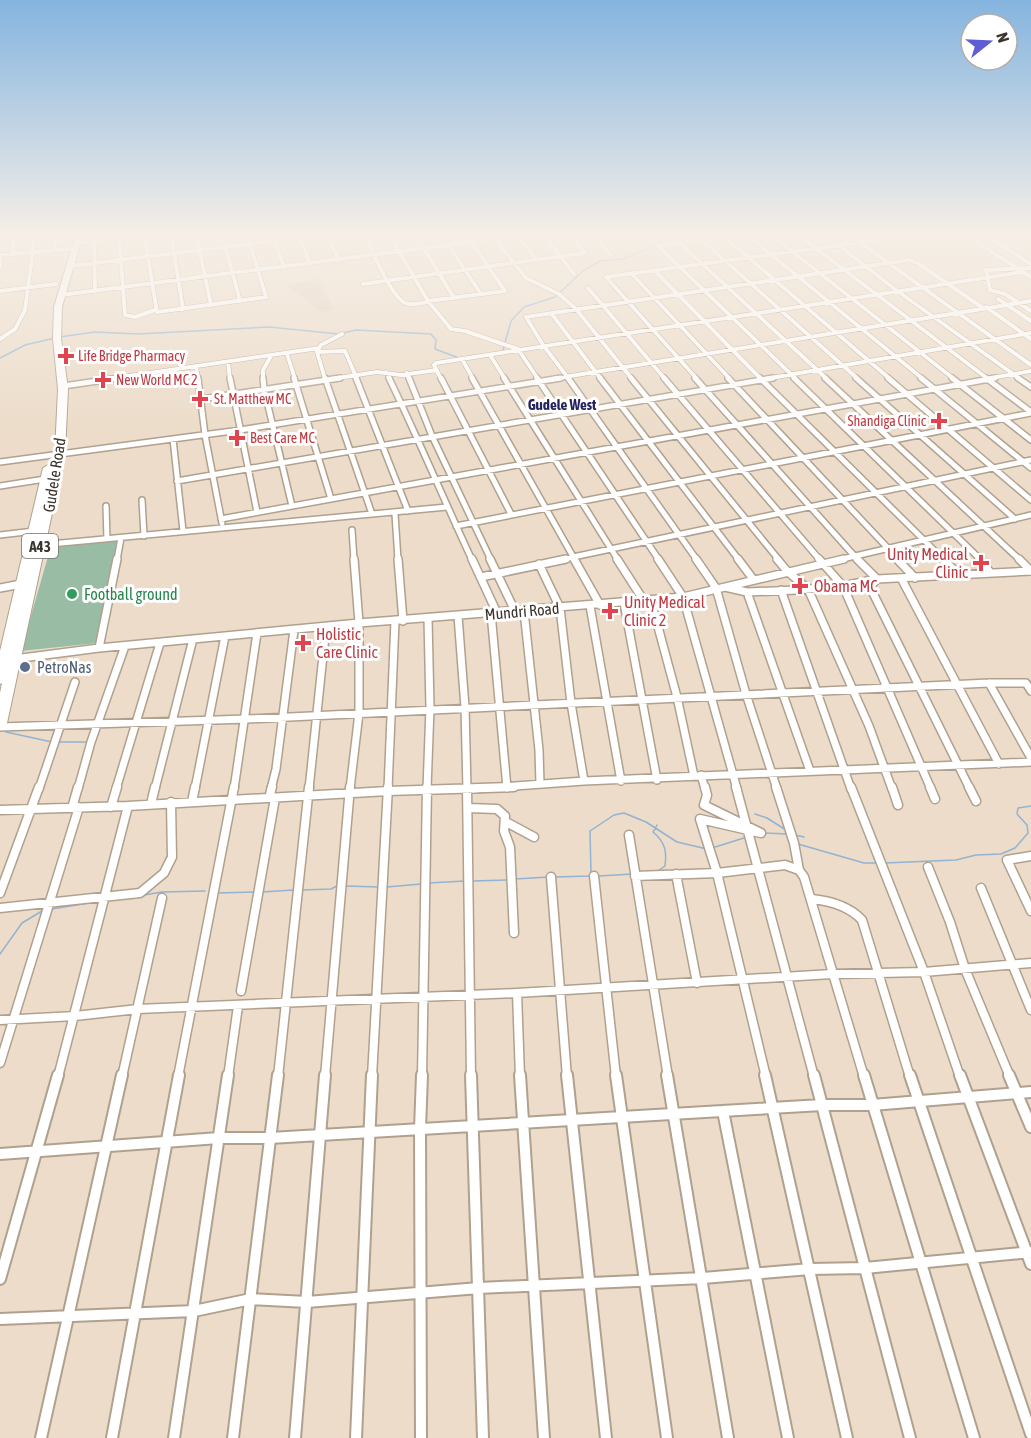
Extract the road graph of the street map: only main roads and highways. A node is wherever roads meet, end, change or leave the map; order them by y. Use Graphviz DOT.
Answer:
graph roads {
  1 [pos="53,301"];
  2 [pos="60,301"];
  3 [pos="54,336"];
  4 [pos="55,454"];
  5 [pos="4,647"];
  6 [pos="10,659"];
  7 [pos="0,679"];
  8 [pos="0,725"];
  1 -- 3 [label="highway, A43"];
  2 -- 3 [label="highway, A43"];
  3 -- 4 [label="highway, Gudele Road / A43"];
  3 -- 4 [label="highway, Gudele Road / A43"];
  4 -- 5 [label="highway, Gudele Road / A43"];
  4 -- 6 [label="highway, Gudele Road / A43"];
  5 -- 6 [label="highway, Gudele Road / A43"];
  6 -- 7 [label="highway, Gudele Road / A43"];
  6 -- 8 [label="highway, Gudele Road / A43"];
}
